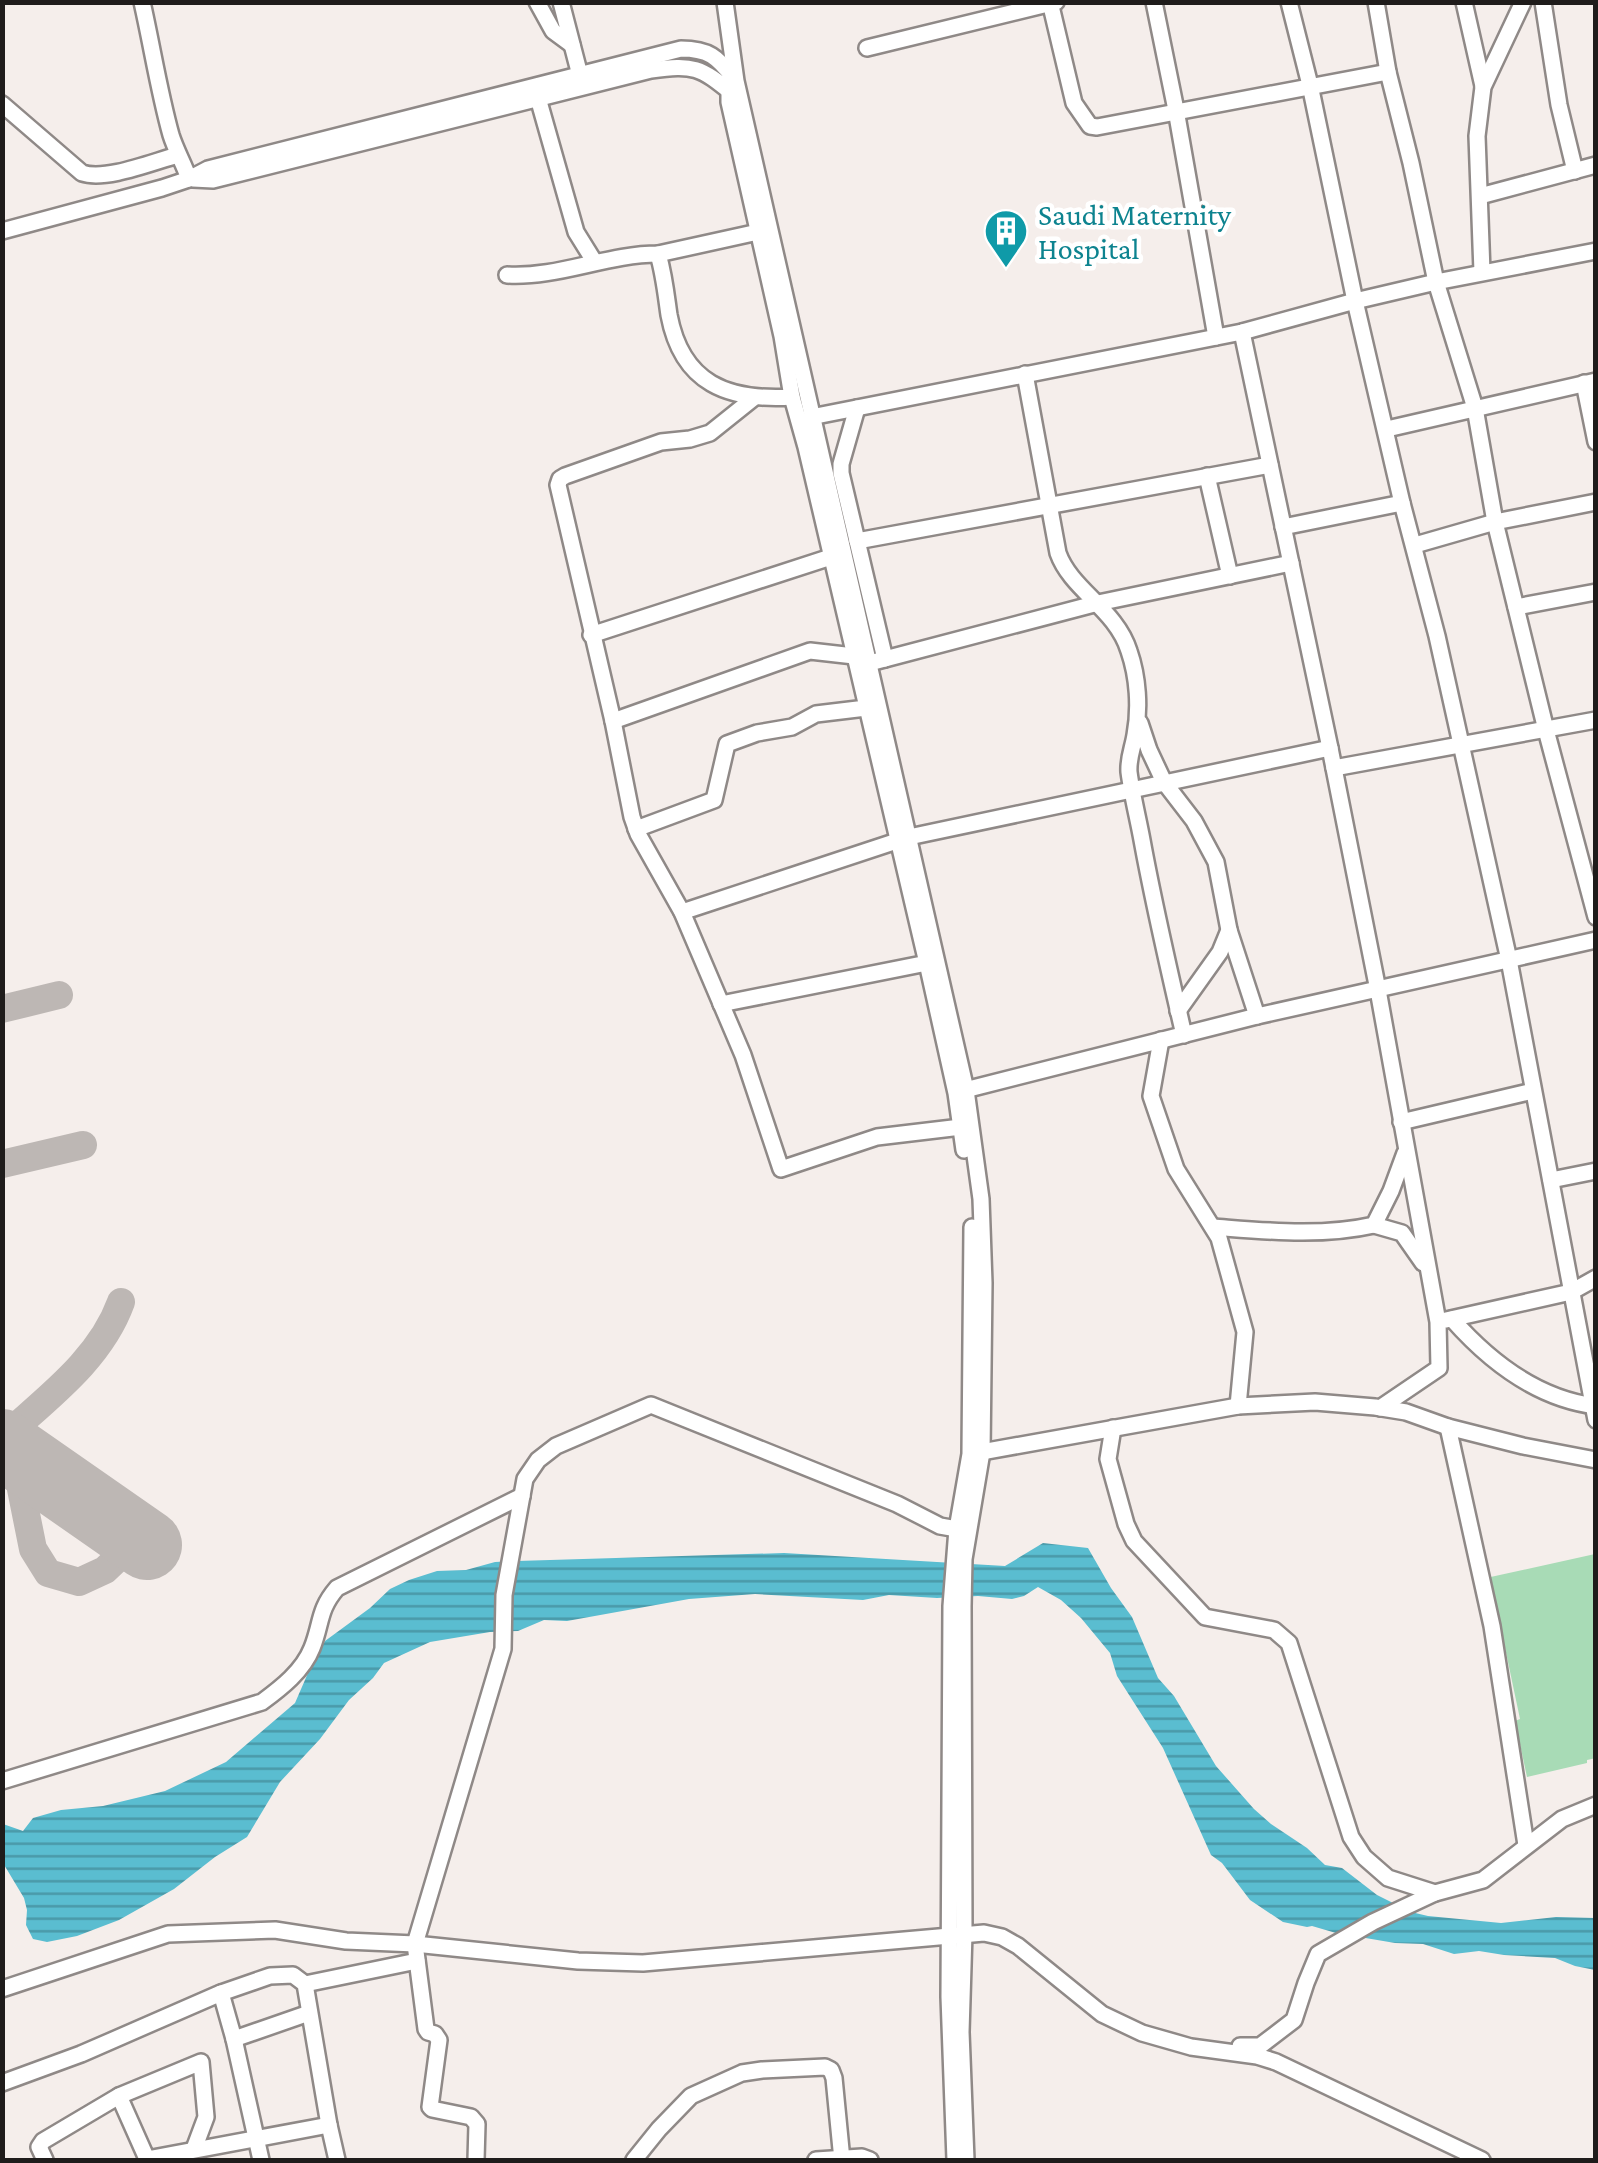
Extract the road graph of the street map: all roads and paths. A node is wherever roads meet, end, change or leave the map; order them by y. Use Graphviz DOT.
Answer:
graph roads {
  1 [pos="142,2"];
  2 [pos="536,2"];
  3 [pos="561,2"];
  4 [pos="724,2"];
  5 [pos="972,2"];
  6 [pos="1154,2"];
  7 [pos="1289,2"];
  8 [pos="1376,2"];
  9 [pos="1464,2"];
  10 [pos="1523,2"];
  11 [pos="1544,2"];
  12 [pos="1052,3"];
  13 [pos="976,20"];
  14 [pos="572,44"];
  15 [pos="867,48"];
  16 [pos="1388,72"];
  17 [pos="581,80"];
  18 [pos="1310,85"];
  19 [pos="734,86"];
  20 [pos="1482,87"];
  21 [pos="538,98"];
  22 [pos="2,104"];
  23 [pos="1176,110"];
  24 [pos="745,147"];
  25 [pos="178,155"];
  26 [pos="1596,165"];
  27 [pos="1575,171"];
  28 [pos="189,179"];
  29 [pos="1480,196"];
  30 [pos="2,232"];
  31 [pos="758,232"];
  32 [pos="1596,251"];
  33 [pos="658,254"];
  34 [pos="594,261"];
  35 [pos="1482,272"];
  36 [pos="508,276"];
  37 [pos="1436,282"];
  38 [pos="1355,301"];
  39 [pos="1242,332"];
  40 [pos="788,335"];
  41 [pos="1216,337"];
  42 [pos="1025,374"];
  43 [pos="1590,382"];
  44 [pos="755,397"];
  45 [pos="792,397"];
  46 [pos="857,408"];
  47 [pos="1475,408"];
  48 [pos="812,416"];
  49 [pos="1386,429"];
  50 [pos="1596,442"];
  51 [pos="1270,465"];
  52 [pos="1208,476"];
  53 [pos="1596,502"];
  54 [pos="1402,503"];
  55 [pos="1049,505"];
  56 [pos="844,520"];
  57 [pos="1495,522"];
  58 [pos="1284,527"];
  59 [pos="857,541"];
  60 [pos="1415,545"];
  61 [pos="836,555"];
  62 [pos="1291,563"];
  63 [pos="1230,576"];
  64 [pos="1596,592"];
  65 [pos="861,598"];
  66 [pos="1098,603"];
  67 [pos="1516,607"];
  68 [pos="592,635"];
  69 [pos="885,659"];
  70 [pos="859,662"];
  71 [pos="866,708"];
  72 [pos="1138,715"];
  73 [pos="1596,720"];
  74 [pos="612,721"];
  75 [pos="1546,730"];
  76 [pos="1460,746"];
  77 [pos="1330,748"];
  78 [pos="1334,768"];
  79 [pos="1164,782"];
  80 [pos="1133,790"];
  81 [pos="636,828"];
  82 [pos="903,839"];
  83 [pos="1589,866"];
  84 [pos="682,912"];
  85 [pos="1596,917"];
  86 [pos="1229,930"];
  87 [pos="1596,940"];
  88 [pos="1509,960"];
  89 [pos="927,963"];
  90 [pos="1378,990"];
  91 [pos="721,1004"];
  92 [pos="1178,1011"];
  93 [pos="1257,1016"];
  94 [pos="1184,1035"];
  95 [pos="1161,1040"];
  96 [pos="961,1091"];
  97 [pos="1533,1091"];
  98 [pos="1402,1122"];
  99 [pos="961,1126"];
  100 [pos="1406,1150"];
  101 [pos="1596,1171"];
  102 [pos="1550,1180"];
  103 [pos="1374,1225"];
  104 [pos="1213,1227"];
  105 [pos="1428,1270"];
  106 [pos="1596,1278"];
  107 [pos="1571,1292"];
  108 [pos="1445,1320"];
  109 [pos="1238,1406"];
  110 [pos="1380,1408"];
  111 [pos="1595,1411"];
  112 [pos="1448,1426"];
  113 [pos="1113,1428"];
  114 [pos="976,1453"];
  115 [pos="1596,1460"];
  116 [pos="522,1496"];
  117 [pos="957,1530"];
  118 [pos="960,1559"];
  119 [pos="2,1781"];
  120 [pos="1596,1805"];
  121 [pos="1526,1845"];
  122 [pos="1436,1893"];
  123 [pos="957,1934"];
  124 [pos="416,1953"];
  125 [pos="305,1984"];
  126 [pos="2,1989"];
  127 [pos="220,1993"];
  128 [pos="309,2013"];
  129 [pos="234,2038"];
  130 [pos="1192,2046"];
  131 [pos="2,2083"];
  132 [pos="119,2096"];
  133 [pos="329,2126"];
  134 [pos="256,2140"];
  135 [pos="187,2154"];
  136 [pos="842,2159"];
  137 [pos="45,2160"];
  138 [pos="144,2160"];
  139 [pos="261,2160"];
  140 [pos="337,2160"];
  141 [pos="476,2160"];
  142 [pos="634,2160"];
  143 [pos="816,2160"];
  144 [pos="870,2160"];
  145 [pos="955,2160"];
  146 [pos="966,2160"];
  147 [pos="1482,2160"];
  1 -- 25 [label="street"];
  2 -- 14 [label="street"];
  3 -- 14 [label="street"];
  4 -- 19 [label="street"];
  5 -- 13 [label="street"];
  6 -- 23 [label="street"];
  7 -- 18 [label="street"];
  8 -- 16 [label="street"];
  9 -- 20 [label="street"];
  10 -- 20 [label="street"];
  11 -- 27 [label="street"];
  12 -- 13 [label="street"];
  12 -- 23 [label="street"];
  13 -- 15 [label="street"];
  14 -- 17 [label="street"];
  16 -- 18 [label="street"];
  16 -- 37 [label="street"];
  17 -- 19 [label="street"];
  17 -- 21 [label="street"];
  17 -- 28 [label="street"];
  18 -- 23 [label="street"];
  18 -- 38 [label="street"];
  19 -- 24 [label="street"];
  20 -- 29 [label="street"];
  21 -- 28 [label="street"];
  21 -- 34 [label="street"];
  22 -- 25 [label="street"];
  23 -- 41 [label="street"];
  24 -- 31 [label="street"];
  24 -- 40 [label="street"];
  25 -- 28 [label="street"];
  26 -- 27 [label="street"];
  27 -- 29 [label="street"];
  28 -- 30 [label="street"];
  29 -- 35 [label="street"];
  31 -- 33 [label="street"];
  31 -- 40 [label="street"];
  32 -- 35 [label="street"];
  33 -- 34 [label="street"];
  33 -- 44 [label="street"];
  34 -- 36 [label="street"];
  35 -- 37 [label="street"];
  37 -- 38 [label="street"];
  37 -- 47 [label="street"];
  38 -- 39 [label="street"];
  38 -- 49 [label="street"];
  39 -- 41 [label="street"];
  39 -- 51 [label="street"];
  40 -- 45 [label="street"];
  40 -- 48 [label="street"];
  41 -- 42 [label="street"];
  42 -- 46 [label="street"];
  42 -- 55 [label="street"];
  43 -- 47 [label="street"];
  43 -- 50 [label="street"];
  44 -- 45 [label="street"];
  44 -- 68 [label="street"];
  45 -- 61 [label="street"];
  46 -- 48 [label="street"];
  46 -- 56 [label="street"];
  47 -- 49 [label="street"];
  47 -- 57 [label="street"];
  48 -- 56 [label="street"];
  49 -- 54 [label="street"];
  51 -- 52 [label="street"];
  51 -- 58 [label="street"];
  52 -- 55 [label="street"];
  52 -- 63 [label="street"];
  53 -- 57 [label="street"];
  54 -- 58 [label="street"];
  54 -- 60 [label="street"];
  55 -- 59 [label="street"];
  55 -- 66 [label="street"];
  56 -- 59 [label="street"];
  56 -- 61 [label="street"];
  57 -- 60 [label="street"];
  57 -- 67 [label="street"];
  58 -- 62 [label="street"];
  59 -- 65 [label="street"];
  60 -- 76 [label="street"];
  61 -- 65 [label="street"];
  61 -- 68 [label="street"];
  61 -- 70 [label="street"];
  62 -- 63 [label="street"];
  62 -- 77 [label="street"];
  63 -- 66 [label="street"];
  64 -- 67 [label="street"];
  65 -- 69 [label="street"];
  65 -- 70 [label="street"];
  66 -- 69 [label="street"];
  66 -- 72 [label="street"];
  67 -- 75 [label="street"];
  68 -- 74 [label="street"];
  69 -- 70 [label="street"];
  70 -- 71 [label="street"];
  70 -- 74 [label="street"];
  70 -- 82 [label="street"];
  71 -- 81 [label="street"];
  71 -- 82 [label="street"];
  72 -- 79 [label="street"];
  72 -- 80 [label="street"];
  73 -- 75 [label="street"];
  74 -- 81 [label="street"];
  75 -- 76 [label="street"];
  75 -- 83 [label="street"];
  76 -- 78 [label="street"];
  76 -- 88 [label="street"];
  77 -- 78 [label="street"];
  77 -- 79 [label="street"];
  78 -- 90 [label="street"];
  79 -- 80 [label="street"];
  79 -- 86 [label="street"];
  80 -- 82 [label="street"];
  80 -- 92 [label="street"];
  81 -- 84 [label="street"];
  82 -- 84 [label="street"];
  82 -- 89 [label="street"];
  82 -- 96 [label="street"];
  83 -- 85 [label="street"];
  84 -- 91 [label="street"];
  86 -- 92 [label="street"];
  86 -- 93 [label="street"];
  87 -- 88 [label="street"];
  88 -- 90 [label="street"];
  88 -- 97 [label="street"];
  89 -- 91 [label="street"];
  89 -- 96 [label="street"];
  90 -- 93 [label="street"];
  90 -- 98 [label="street"];
  91 -- 99 [label="street"];
  92 -- 94 [label="street"];
  93 -- 94 [label="street"];
  94 -- 95 [label="street"];
  95 -- 96 [label="street"];
  95 -- 104 [label="street"];
  96 -- 99 [label="street"];
  96 -- 114 [label="street"];
  97 -- 98 [label="street"];
  97 -- 102 [label="street"];
  98 -- 100 [label="street"];
  99 -- 114 [label="street"];
  100 -- 103 [label="street"];
  100 -- 105 [label="street"];
  101 -- 102 [label="street"];
  102 -- 107 [label="street"];
  103 -- 104 [label="street"];
  103 -- 105 [label="street"];
  104 -- 109 [label="street"];
  105 -- 108 [label="street"];
  106 -- 107 [label="street"];
  107 -- 108 [label="street"];
  107 -- 111 [label="street"];
  108 -- 110 [label="street"];
  108 -- 111 [label="street"];
  109 -- 110 [label="street"];
  109 -- 113 [label="street"];
  110 -- 112 [label="street"];
  112 -- 115 [label="street"];
  112 -- 121 [label="street"];
  113 -- 114 [label="street"];
  113 -- 122 [label="street"];
  114 -- 117 [label="street"];
  114 -- 118 [label="street"];
  116 -- 117 [label="street"];
  116 -- 119 [label="street"];
  116 -- 124 [label="street"];
  117 -- 118 [label="street"];
  118 -- 123 [label="street"];
  120 -- 121 [label="street"];
  121 -- 122 [label="street"];
  122 -- 130 [label="street"];
  123 -- 124 [label="street"];
  123 -- 130 [label="street"];
  123 -- 145 [label="street"];
  123 -- 146 [label="street"];
  124 -- 125 [label="street"];
  124 -- 126 [label="street"];
  124 -- 141 [label="street"];
  125 -- 127 [label="street"];
  125 -- 128 [label="street"];
  127 -- 129 [label="street"];
  127 -- 131 [label="street"];
  128 -- 129 [label="street"];
  128 -- 133 [label="street"];
  129 -- 134 [label="street"];
  130 -- 147 [label="street"];
  132 -- 135 [label="street"];
  132 -- 137 [label="street"];
  132 -- 138 [label="street"];
  133 -- 134 [label="street"];
  133 -- 140 [label="street"];
  134 -- 135 [label="street"];
  134 -- 139 [label="street"];
  135 -- 138 [label="street"];
  136 -- 142 [label="street"];
  136 -- 143 [label="street"];
  136 -- 144 [label="street"];
}
